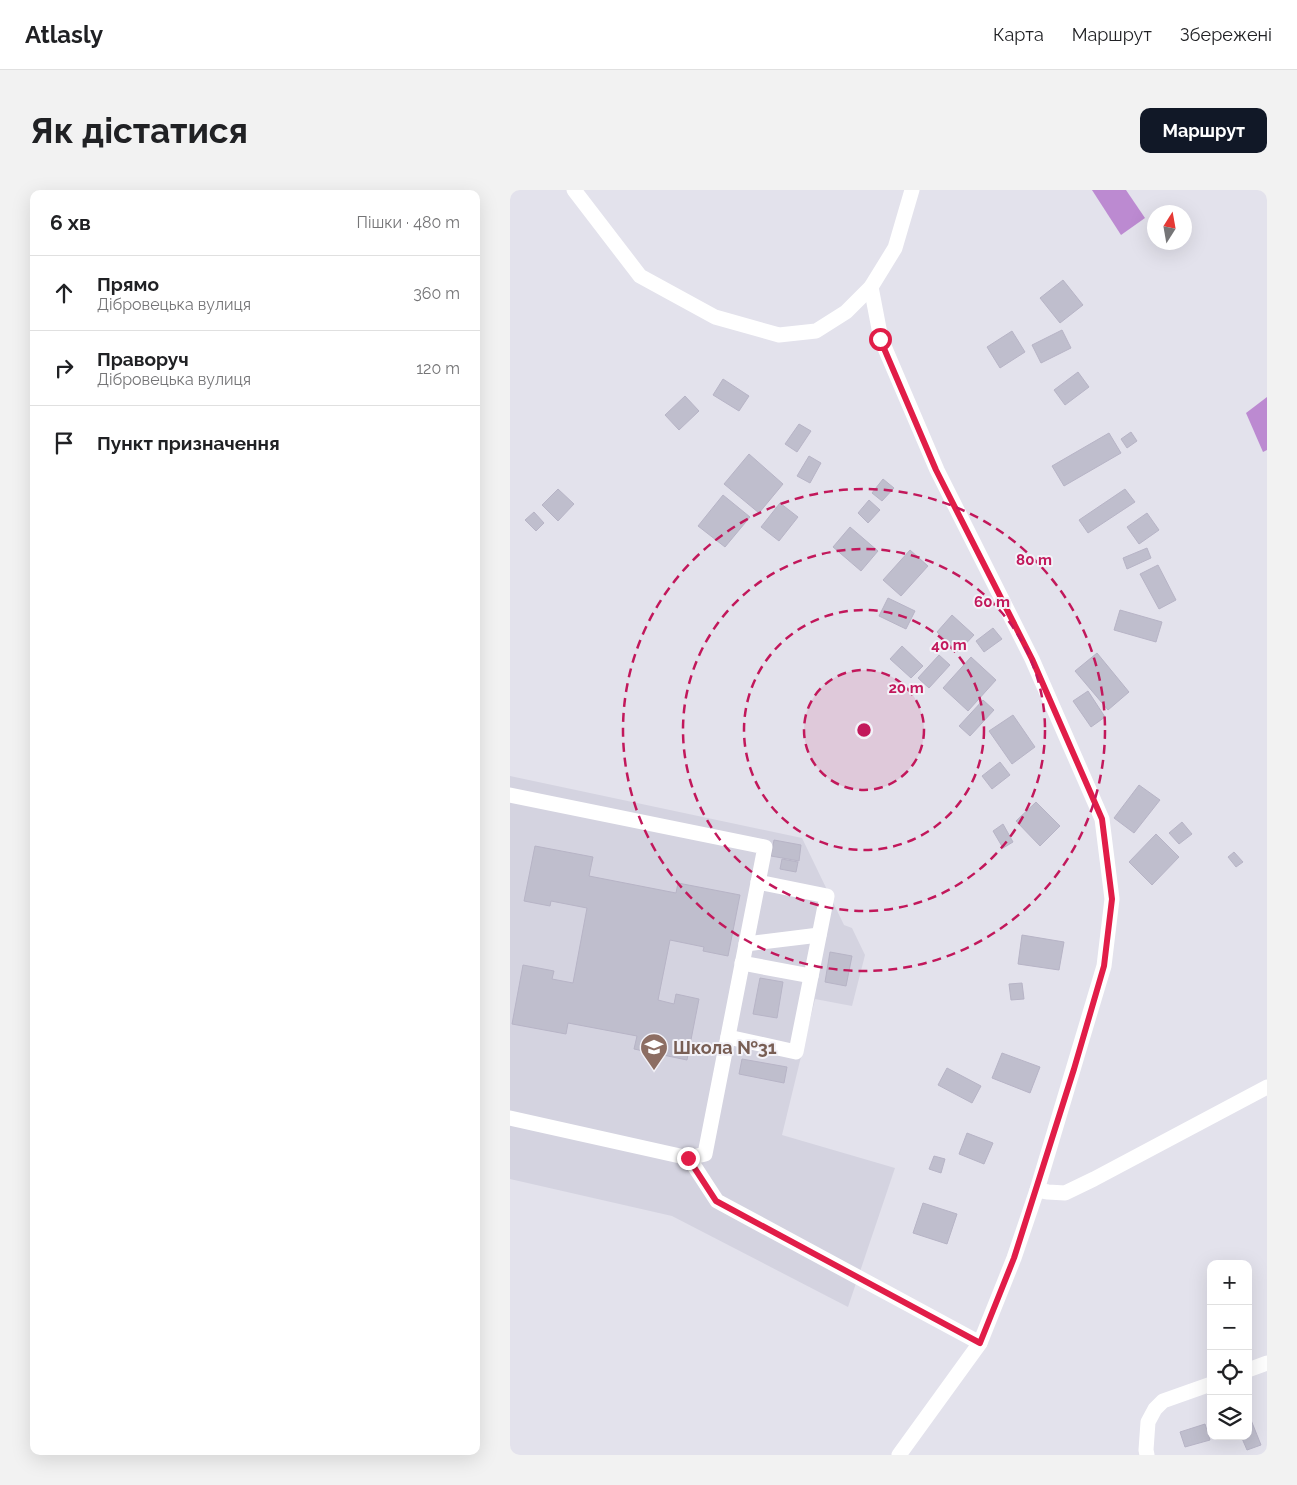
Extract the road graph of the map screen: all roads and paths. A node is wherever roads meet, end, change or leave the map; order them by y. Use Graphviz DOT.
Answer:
graph roads {
  1 [pos="574,190"];
  2 [pos="912,190"];
  3 [pos="871,287"];
  4 [pos="510,795"];
  5 [pos="758,882"];
  6 [pos="819,935"];
  7 [pos="746,944"];
  8 [pos="742,963"];
  9 [pos="811,976"];
  10 [pos="728,1037"];
  11 [pos="1267,1087"];
  12 [pos="510,1118"];
  13 [pos="688,1158"];
  14 [pos="1037,1190"];
  15 [pos="980,1343"];
  16 [pos="1267,1363"];
  17 [pos="1252,1369"];
  18 [pos="1207,1385"];
  19 [pos="899,1455"];
  20 [pos="1147,1455"];
  1 -- 3 [label="street"];
  2 -- 3 [label="street"];
  3 -- 14 [label="street"];
  4 -- 5 [label="street"];
  5 -- 6 [label="street"];
  5 -- 7 [label="street"];
  6 -- 7 [label="street"];
  6 -- 9 [label="street"];
  7 -- 8 [label="street"];
  8 -- 9 [label="street"];
  8 -- 10 [label="street"];
  9 -- 10 [label="street"];
  10 -- 13 [label="street"];
  11 -- 14 [label="street"];
  12 -- 13 [label="street"];
  13 -- 15 [label="street"];
  14 -- 15 [label="street"];
  15 -- 19 [label="street"];
  16 -- 17 [label="street"];
  18 -- 20 [label="street"];
}
